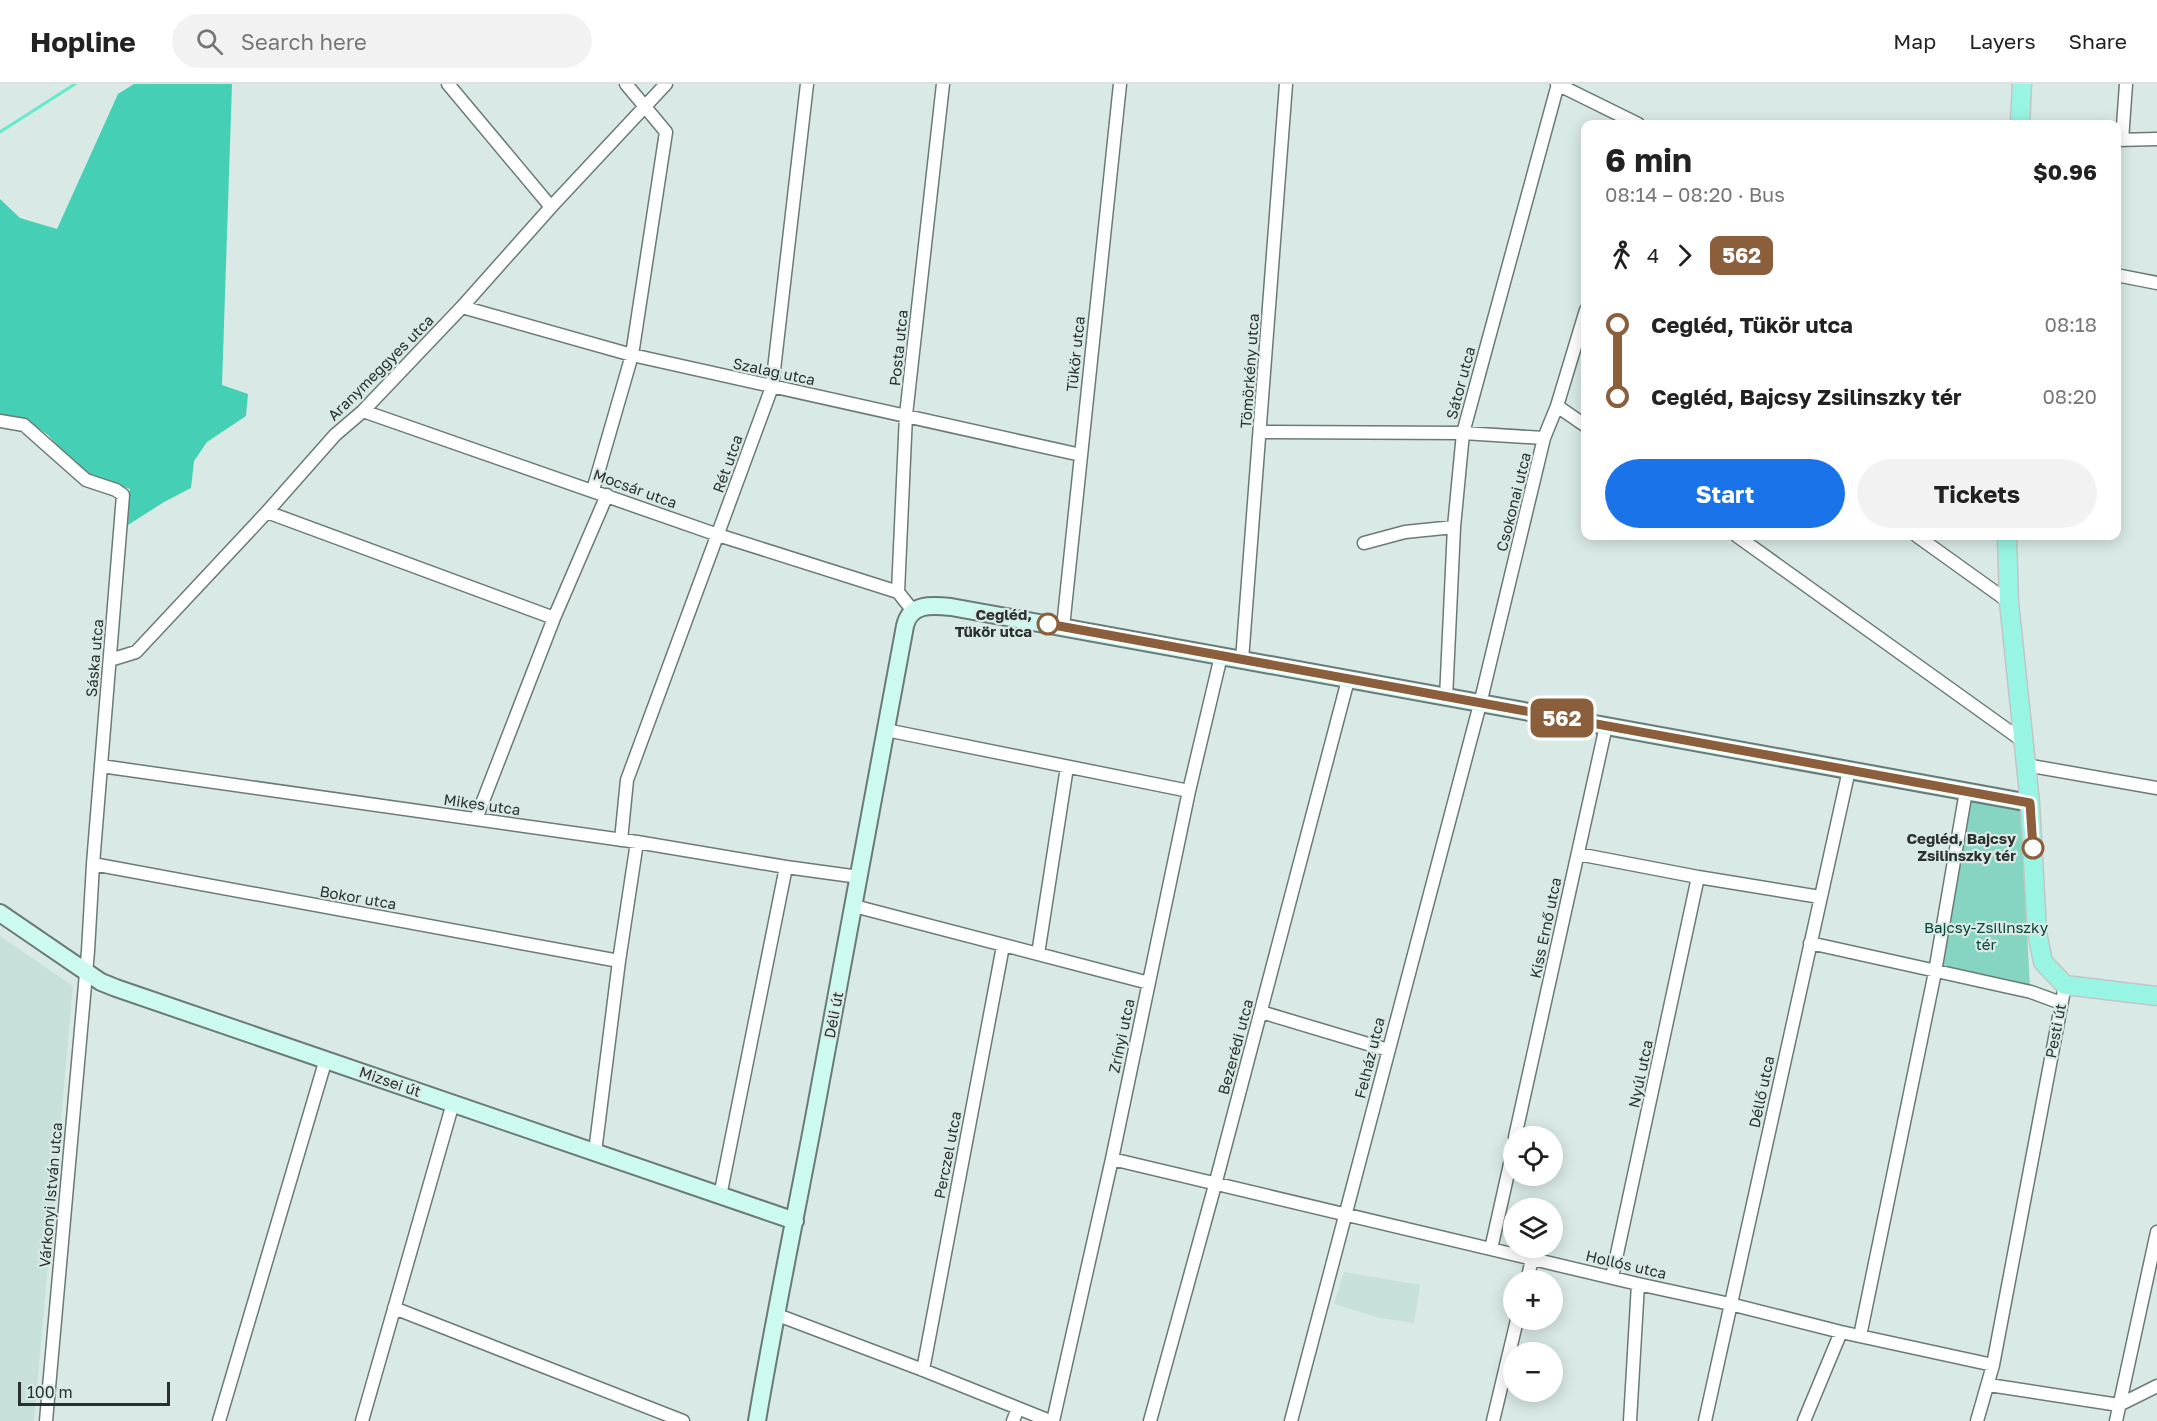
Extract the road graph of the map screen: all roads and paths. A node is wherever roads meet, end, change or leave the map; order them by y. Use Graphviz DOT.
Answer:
graph roads {
  1 [pos="448,84"];
  2 [pos="626,84"];
  3 [pos="666,84"];
  4 [pos="807,84"];
  5 [pos="943,84"];
  6 [pos="1120,84"];
  7 [pos="1287,84"];
  8 [pos="1557,84"];
  9 [pos="2022,84"];
  10 [pos="2126,84"];
  11 [pos="646,107"];
  12 [pos="1627,120"];
  13 [pos="2020,120"];
  14 [pos="2121,124"];
  15 [pos="2121,140"];
  16 [pos="2157,140"];
  17 [pos="551,207"];
  18 [pos="2121,276"];
  19 [pos="2157,284"];
  20 [pos="462,307"];
  21 [pos="1581,327"];
  22 [pos="632,355"];
  23 [pos="772,387"];
  24 [pos="1557,406"];
  25 [pos="363,411"];
  26 [pos="906,416"];
  27 [pos="0,421"];
  28 [pos="1581,423"];
  29 [pos="1260,432"];
  30 [pos="1462,433"];
  31 [pos="1544,438"];
  32 [pos="1081,455"];
  33 [pos="593,490"];
  34 [pos="607,495"];
  35 [pos="267,512"];
  36 [pos="1454,527"];
  37 [pos="718,535"];
  38 [pos="1743,540"];
  39 [pos="1923,540"];
  40 [pos="2007,540"];
  41 [pos="1364,543"];
  42 [pos="898,592"];
  43 [pos="2009,602"];
  44 [pos="913,611"];
  45 [pos="554,618"];
  46 [pos="1063,627"];
  47 [pos="1221,656"];
  48 [pos="110,660"];
  49 [pos="1242,660"];
  50 [pos="1348,680"];
  51 [pos="1446,698"];
  52 [pos="1480,704"];
  53 [pos="1606,726"];
  54 [pos="886,730"];
  55 [pos="2023,741"];
  56 [pos="2026,765"];
  57 [pos="101,766"];
  58 [pos="1067,767"];
  59 [pos="1849,770"];
  60 [pos="2157,788"];
  61 [pos="1189,791"];
  62 [pos="1966,791"];
  63 [pos="2030,803"];
  64 [pos="476,819"];
  65 [pos="621,840"];
  66 [pos="637,842"];
  67 [pos="1578,854"];
  68 [pos="93,864"];
  69 [pos="786,867"];
  70 [pos="859,877"];
  71 [pos="1698,877"];
  72 [pos="1820,897"];
  73 [pos="854,906"];
  74 [pos="0,913"];
  75 [pos="1810,943"];
  76 [pos="1003,946"];
  77 [pos="1038,954"];
  78 [pos="618,961"];
  79 [pos="86,972"];
  80 [pos="1935,972"];
  81 [pos="1149,983"];
  82 [pos="2063,994"];
  83 [pos="2157,996"];
  84 [pos="1261,1012"];
  85 [pos="1388,1050"];
  86 [pos="326,1059"];
  87 [pos="453,1103"];
  88 [pos="1517,1126"];
  89 [pos="595,1152"];
  90 [pos="1112,1159"];
  91 [pos="1215,1185"];
  92 [pos="1505,1186"];
  93 [pos="720,1196"];
  94 [pos="1347,1214"];
  95 [pos="795,1221"];
  96 [pos="2157,1237"];
  97 [pos="1491,1249"];
  98 [pos="1532,1259"];
  99 [pos="1530,1270"];
  100 [pos="1612,1277"];
  101 [pos="1638,1284"];
  102 [pos="1730,1304"];
  103 [pos="394,1308"];
  104 [pos="775,1314"];
  105 [pos="1515,1330"];
  106 [pos="1841,1332"];
  107 [pos="1860,1336"];
  108 [pos="1993,1365"];
  109 [pos="923,1370"];
  110 [pos="1989,1385"];
  111 [pos="2157,1386"];
  112 [pos="2119,1405"];
  113 [pos="1018,1408"];
  114 [pos="46,1421"];
  115 [pos="219,1421"];
  116 [pos="362,1421"];
  117 [pos="683,1421"];
  118 [pos="757,1421"];
  119 [pos="1013,1421"];
  120 [pos="1052,1421"];
  121 [pos="1150,1421"];
  122 [pos="1291,1421"];
  123 [pos="1493,1421"];
  124 [pos="1630,1421"];
  125 [pos="1706,1421"];
  126 [pos="1804,1421"];
  127 [pos="1977,1421"];
  128 [pos="2116,1421"];
  1 -- 17 [label="street"];
  2 -- 11 [label="street"];
  3 -- 11 [label="street, Aranymeggyes utca"];
  4 -- 23 [label="street, Rét utca"];
  5 -- 26 [label="street, Posta utca"];
  6 -- 32 [label="street, Tükör utca"];
  7 -- 29 [label="street, Tömörkény utca"];
  8 -- 12 [label="street"];
  8 -- 30 [label="street, Sátor utca"];
  9 -- 13 [label="main road"];
  10 -- 14 [label="street"];
  11 -- 17 [label="street, Aranymeggyes utca"];
  11 -- 22 [label="street"];
  15 -- 16 [label="street"];
  17 -- 20 [label="street, Aranymeggyes utca"];
  18 -- 19 [label="street"];
  20 -- 22 [label="street, Szalag utca"];
  20 -- 25 [label="street, Aranymeggyes utca"];
  21 -- 24 [label="street, Csokonai utca"];
  22 -- 23 [label="street, Szalag utca"];
  22 -- 33 [label="street"];
  23 -- 26 [label="street, Szalag utca"];
  23 -- 37 [label="street, Rét utca"];
  24 -- 28 [label="street"];
  24 -- 31 [label="street, Csokonai utca"];
  25 -- 33 [label="street, Mocsár utca"];
  25 -- 35 [label="street, Aranymeggyes utca"];
  26 -- 32 [label="street, Szalag utca"];
  26 -- 42 [label="street, Posta utca"];
  27 -- 48 [label="street, Sáska utca"];
  29 -- 30 [label="street"];
  29 -- 49 [label="street, Tömörkény utca"];
  30 -- 31 [label="street"];
  30 -- 36 [label="street, Sátor utca"];
  31 -- 52 [label="street, Csokonai utca"];
  32 -- 46 [label="street, Tükör utca"];
  33 -- 34 [label="street, Mocsár utca"];
  34 -- 37 [label="street, Mocsár utca"];
  34 -- 45 [label="street"];
  35 -- 45 [label="street"];
  35 -- 48 [label="street, Aranymeggyes utca"];
  36 -- 41 [label="street"];
  36 -- 51 [label="street, Sátor utca"];
  37 -- 42 [label="street, Mocsár utca"];
  37 -- 65 [label="street, Rét utca"];
  38 -- 55 [label="street"];
  39 -- 43 [label="street"];
  40 -- 43 [label="main road, Pesti út"];
  42 -- 44 [label="street"];
  43 -- 55 [label="main road, Pesti út"];
  44 -- 46 [label="main road"];
  44 -- 54 [label="main road, Déli út"];
  45 -- 64 [label="street"];
  46 -- 47 [label="main road"];
  47 -- 49 [label="main road"];
  47 -- 61 [label="street, Zrínyi utca"];
  48 -- 57 [label="street, Sáska utca"];
  49 -- 50 [label="main road"];
  50 -- 51 [label="main road"];
  50 -- 84 [label="street, Bezerédi utca"];
  51 -- 52 [label="main road"];
  52 -- 53 [label="main road"];
  52 -- 85 [label="street, Felház utca"];
  53 -- 59 [label="main road"];
  53 -- 67 [label="street, Kiss Ernő utca"];
  54 -- 58 [label="street"];
  54 -- 70 [label="main road, Déli út"];
  55 -- 56 [label="main road, Pesti út"];
  56 -- 60 [label="street"];
  56 -- 63 [label="main road, Pesti út"];
  57 -- 64 [label="street, Mikes utca"];
  57 -- 68 [label="street, Sáska utca"];
  58 -- 61 [label="street"];
  58 -- 77 [label="street"];
  59 -- 62 [label="main road"];
  59 -- 72 [label="street, Déllő utca"];
  61 -- 81 [label="street, Zrínyi utca"];
  62 -- 63 [label="main road"];
  62 -- 80 [label="street"];
  63 -- 82 [label="main road, Pesti út"];
  64 -- 65 [label="street, Mikes utca"];
  65 -- 66 [label="street, Mikes utca"];
  66 -- 69 [label="street, Mikes utca"];
  66 -- 78 [label="street"];
  67 -- 71 [label="street"];
  67 -- 88 [label="street, Kiss Ernő utca"];
  68 -- 78 [label="street, Bokor utca"];
  68 -- 79 [label="street, Sáska utca"];
  69 -- 70 [label="street, Mikes utca"];
  69 -- 93 [label="street"];
  70 -- 73 [label="main road, Déli út"];
  71 -- 72 [label="street"];
  71 -- 100 [label="street, Nyúl utca"];
  72 -- 75 [label="street, Déllő utca"];
  73 -- 76 [label="street"];
  73 -- 95 [label="main road, Déli út"];
  74 -- 79 [label="main road, Mizsei út"];
  75 -- 80 [label="street"];
  75 -- 102 [label="street, Déllő utca"];
  76 -- 77 [label="street"];
  76 -- 109 [label="street, Perczel utca"];
  77 -- 81 [label="street"];
  78 -- 89 [label="street"];
  79 -- 86 [label="main road, Mizsei út"];
  79 -- 114 [label="street, Várkonyi István utca"];
  80 -- 82 [label="street"];
  80 -- 107 [label="street"];
  81 -- 90 [label="street, Zrínyi utca"];
  82 -- 83 [label="main road"];
  82 -- 108 [label="street, Pesti út"];
  84 -- 85 [label="street"];
  84 -- 91 [label="street, Bezerédi utca"];
  85 -- 94 [label="street, Felház utca"];
  86 -- 87 [label="main road, Mizsei út"];
  86 -- 115 [label="street"];
  87 -- 89 [label="main road, Mizsei út"];
  87 -- 103 [label="street"];
  89 -- 93 [label="main road, Mizsei út"];
  90 -- 91 [label="street, Hollós utca"];
  90 -- 120 [label="street, Zrínyi utca"];
  91 -- 94 [label="street, Hollós utca"];
  91 -- 121 [label="street, Bezerédi utca"];
  92 -- 97 [label="street"];
  93 -- 95 [label="main road, Mizsei út"];
  94 -- 97 [label="street, Hollós utca"];
  94 -- 122 [label="street, Felház utca"];
  95 -- 104 [label="main road, Déli út"];
  96 -- 112 [label="street"];
  97 -- 98 [label="street, Hollós utca"];
  98 -- 99 [label="street"];
  98 -- 100 [label="street, Hollós utca"];
  100 -- 101 [label="street, Hollós utca"];
  101 -- 102 [label="street, Hollós utca"];
  101 -- 124 [label="street"];
  102 -- 106 [label="street, Hollós utca"];
  102 -- 125 [label="street, Déllő utca"];
  103 -- 116 [label="street"];
  103 -- 117 [label="street"];
  104 -- 109 [label="street"];
  104 -- 118 [label="main road, Déli út"];
  105 -- 123 [label="street"];
  106 -- 107 [label="street, Hollós utca"];
  106 -- 126 [label="street"];
  107 -- 108 [label="street, Hollós utca"];
  108 -- 110 [label="street, Pesti út"];
  109 -- 113 [label="street"];
  110 -- 112 [label="street"];
  110 -- 127 [label="street, Pesti út"];
  111 -- 112 [label="street"];
  112 -- 128 [label="street"];
  113 -- 119 [label="street"];
  113 -- 120 [label="street"];
}
